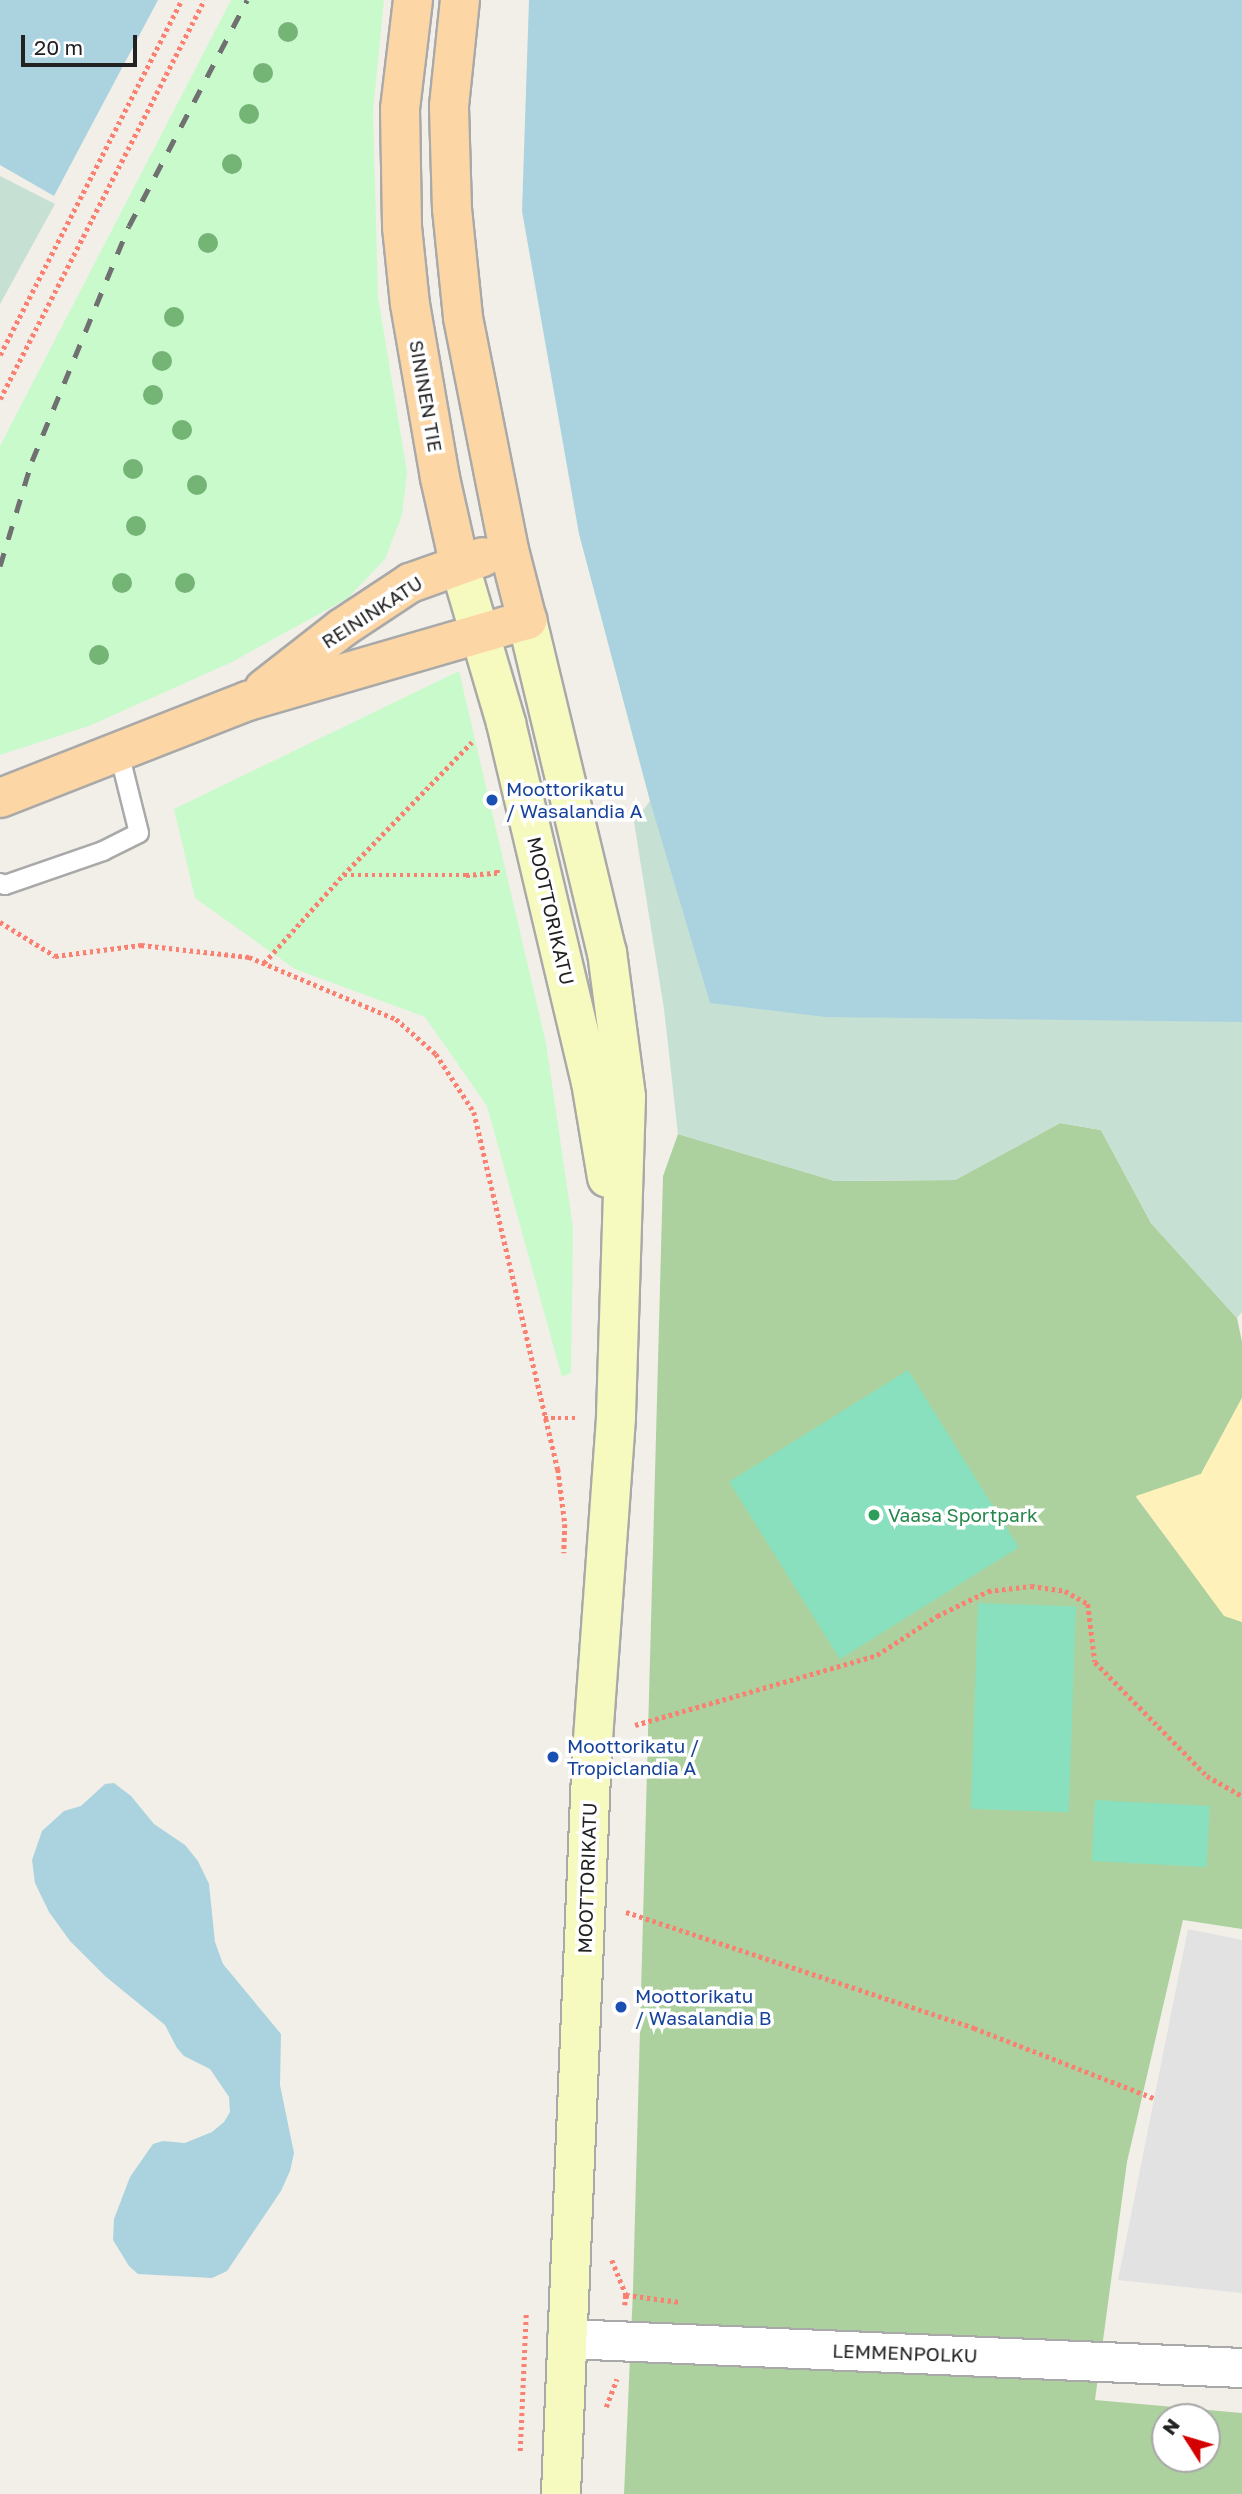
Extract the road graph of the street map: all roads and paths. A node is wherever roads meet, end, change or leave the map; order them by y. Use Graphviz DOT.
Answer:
graph roads {
  1 [pos="182,0"];
  2 [pos="204,0"];
  3 [pos="413,0"];
  4 [pos="460,0"];
  5 [pos="0,355"];
  6 [pos="0,399"];
  7 [pos="509,550"];
  8 [pos="459,563"];
  9 [pos="527,620"];
  10 [pos="480,636"];
  11 [pos="248,701"];
  12 [pos="506,723"];
  13 [pos="119,753"];
  14 [pos="0,798"];
  15 [pos="496,861"];
  16 [pos="343,875"];
  17 [pos="0,883"];
  18 [pos="0,922"];
  19 [pos="264,963"];
  20 [pos="622,1263"];
  21 [pos="544,1418"];
  22 [pos="635,1725"];
  23 [pos="1242,1796"];
  24 [pos="626,1912"];
  25 [pos="1154,2098"];
  26 [pos="567,2339"];
  27 [pos="1242,2368"];
  28 [pos="561,2494"];
  1 -- 5 [label="path"];
  2 -- 6 [label="path"];
  3 -- 8 [label="main road, SININEN TIE"];
  4 -- 7 [label="main road"];
  7 -- 8 [label="main road, REININKATU"];
  7 -- 9 [label="main road"];
  8 -- 10 [label="main road, MOOTTORIKATU"];
  8 -- 11 [label="main road, REININKATU"];
  9 -- 10 [label="main road, REININKATU"];
  9 -- 20 [label="main road, MOOTTORIKATU"];
  10 -- 11 [label="main road, REININKATU"];
  10 -- 12 [label="main road, MOOTTORIKATU"];
  11 -- 13 [label="main road, REININKATU"];
  12 -- 16 [label="path"];
  12 -- 20 [label="main road, MOOTTORIKATU"];
  13 -- 14 [label="main road, REININKATU"];
  13 -- 17 [label="lane"];
  15 -- 16 [label="path"];
  16 -- 19 [label="path"];
  18 -- 19 [label="path"];
  19 -- 21 [label="path"];
  20 -- 26 [label="main road, MOOTTORIKATU"];
  22 -- 23 [label="path"];
  24 -- 25 [label="path"];
  26 -- 27 [label="street, LEMMENPOLKU"];
  26 -- 28 [label="main road, MOOTTORIKATU"];
}
